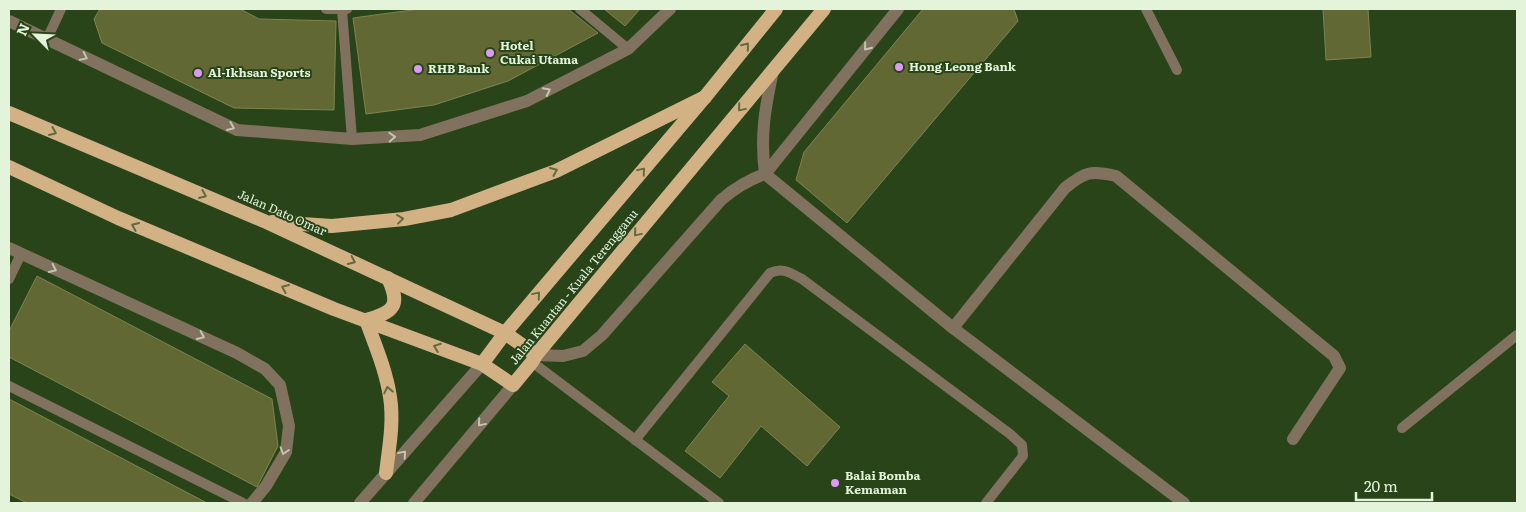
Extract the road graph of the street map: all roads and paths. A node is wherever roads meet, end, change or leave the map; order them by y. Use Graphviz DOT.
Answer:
graph roads {
  1 [pos="61,9"];
  2 [pos="326,9"];
  3 [pos="345,9"];
  4 [pos="580,9"];
  5 [pos="670,9"];
  6 [pos="776,9"];
  7 [pos="824,9"];
  8 [pos="898,9"];
  9 [pos="1146,9"];
  10 [pos="9,21"];
  11 [pos="47,40"];
  12 [pos="628,49"];
  13 [pos="1177,70"];
  14 [pos="773,71"];
  15 [pos="705,97"];
  16 [pos="9,113"];
  17 [pos="352,139"];
  18 [pos="9,167"];
  19 [pos="765,174"];
  20 [pos="264,221"];
  21 [pos="9,248"];
  22 [pos="21,254"];
  23 [pos="388,278"];
  24 [pos="9,279"];
  25 [pos="366,320"];
  26 [pos="954,328"];
  27 [pos="505,333"];
  28 [pos="1517,335"];
  29 [pos="534,359"];
  30 [pos="482,364"];
  31 [pos="513,385"];
  32 [pos="9,386"];
  33 [pos="1402,428"];
  34 [pos="635,440"];
  35 [pos="1293,440"];
  36 [pos="386,473"];
  37 [pos="243,503"];
  38 [pos="252,503"];
  39 [pos="360,503"];
  40 [pos="414,503"];
  41 [pos="719,503"];
  42 [pos="986,503"];
  43 [pos="1184,503"];
  1 -- 11 [label="lane"];
  2 -- 3 [label="lane"];
  3 -- 17 [label="lane"];
  4 -- 12 [label="lane"];
  5 -- 12 [label="street"];
  15 -- 6 [label="highway, Jalan Kuantan - Kuala Terengganu, one-way"];
  7 -- 14 [label="highway, Jalan Kuantan - Kuala Terengganu"];
  8 -- 19 [label="street, one-way"];
  9 -- 13 [label="lane"];
  10 -- 11 [label="street"];
  11 -- 17 [label="street, one-way"];
  17 -- 12 [label="street, one-way"];
  14 -- 19 [label="street"];
  14 -- 29 [label="highway, Jalan Kuantan - Kuala Terengganu, one-way"];
  20 -- 15 [label="highway, one-way"];
  27 -- 15 [label="highway, Jalan Kuantan - Kuala Terengganu, one-way"];
  16 -- 20 [label="highway, Jalan Dato Omar, one-way"];
  25 -- 18 [label="highway, one-way"];
  19 -- 26 [label="street"];
  19 -- 29 [label="street"];
  20 -- 23 [label="highway, Jalan Dato Omar, one-way"];
  21 -- 22 [label="street"];
  22 -- 24 [label="lane"];
  22 -- 38 [label="street, one-way"];
  23 -- 25 [label="highway"];
  23 -- 27 [label="highway, Jalan Dato Omar"];
  30 -- 25 [label="highway, one-way"];
  36 -- 25 [label="highway, one-way"];
  26 -- 35 [label="street"];
  26 -- 43 [label="street"];
  27 -- 29 [label="highway, Jalan Dato Omar"];
  27 -- 30 [label="highway, Jalan Kuantan - Kuala Terengganu"];
  28 -- 33 [label="lane"];
  29 -- 31 [label="highway, Jalan Kuantan - Kuala Terengganu"];
  29 -- 34 [label="lane"];
  30 -- 31 [label="highway, Jalan Kuantan - Kuala Terengganu"];
  36 -- 30 [label="street, one-way"];
  31 -- 40 [label="street, one-way"];
  32 -- 37 [label="lane"];
  34 -- 41 [label="lane"];
  34 -- 42 [label="lane"];
  36 -- 39 [label="street"];
}
